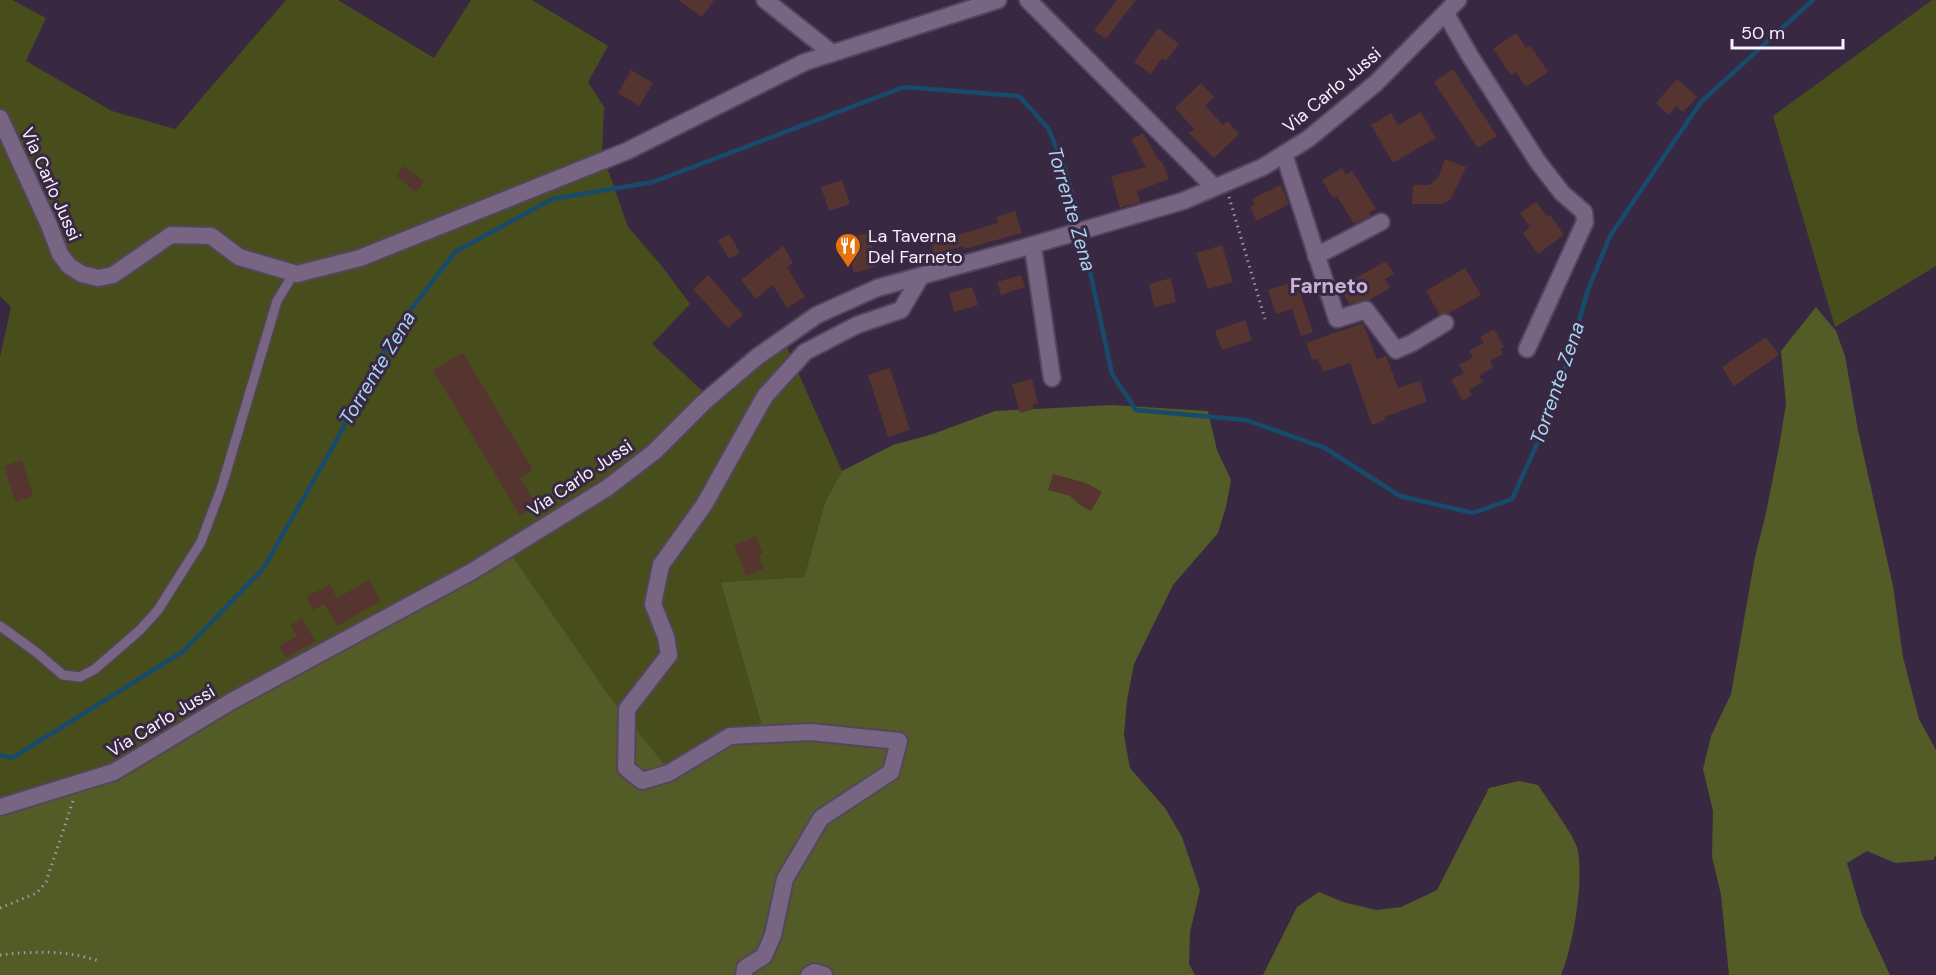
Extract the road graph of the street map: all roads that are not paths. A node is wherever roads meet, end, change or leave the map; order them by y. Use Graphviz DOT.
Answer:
graph roads {
  1 [pos="765,0"];
  2 [pos="998,0"];
  3 [pos="1028,0"];
  4 [pos="1458,0"];
  5 [pos="1446,14"];
  6 [pos="832,53"];
  7 [pos="0,118"];
  8 [pos="1284,154"];
  9 [pos="1221,191"];
  10 [pos="1381,222"];
  11 [pos="1034,254"];
  12 [pos="1316,256"];
  13 [pos="294,273"];
  14 [pos="921,276"];
  15 [pos="1445,323"];
  16 [pos="1527,349"];
  17 [pos="1052,378"];
  18 [pos="0,626"];
  19 [pos="0,807"];
  20 [pos="744,975"];
  21 [pos="809,975"];
  22 [pos="824,975"];
  1 -- 6 [label="street"];
  2 -- 6 [label="street, Via Carlo Jussi"];
  3 -- 9 [label="street"];
  4 -- 5 [label="street, Via Carlo Jussi"];
  5 -- 8 [label="street, Via Carlo Jussi"];
  5 -- 16 [label="street"];
  6 -- 13 [label="street, Via Carlo Jussi"];
  7 -- 13 [label="street, Via Carlo Jussi"];
  8 -- 9 [label="street, Via Carlo Jussi"];
  8 -- 12 [label="street"];
  9 -- 14 [label="street, Via Carlo Jussi"];
  10 -- 12 [label="street"];
  11 -- 17 [label="street"];
  12 -- 15 [label="street"];
  13 -- 18 [label="lane"];
  14 -- 19 [label="street, Via Carlo Jussi"];
  14 -- 20 [label="street"];
  21 -- 22 [label="street"];
}
